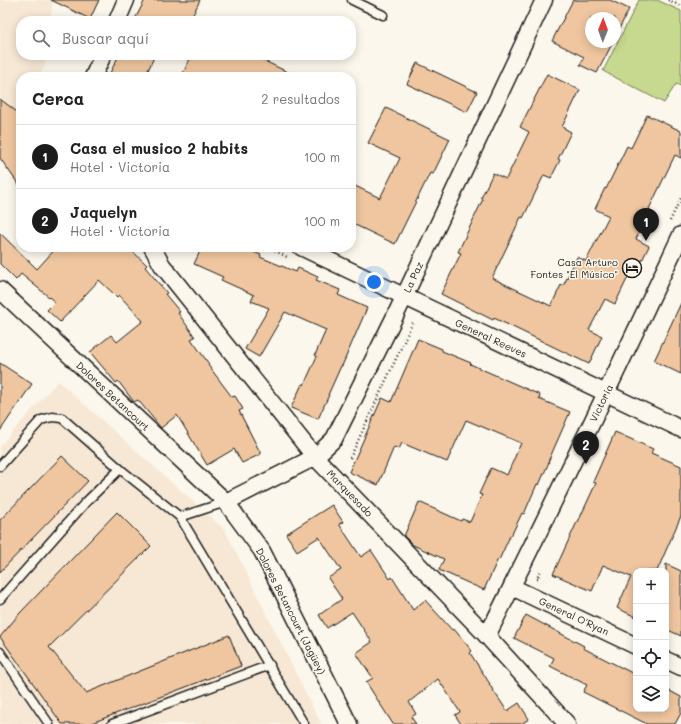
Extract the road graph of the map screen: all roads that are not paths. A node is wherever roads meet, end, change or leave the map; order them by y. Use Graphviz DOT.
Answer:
graph roads {
  1 [pos="126,0"];
  2 [pos="352,0"];
  3 [pos="544,0"];
  4 [pos="119,16"];
  5 [pos="383,16"];
  6 [pos="101,60"];
  7 [pos="95,72"];
  8 [pos="681,235"];
  9 [pos="155,252"];
  10 [pos="311,252"];
  11 [pos="0,290"];
  12 [pos="404,296"];
  13 [pos="607,393"];
  14 [pos="681,429"];
  15 [pos="316,457"];
  16 [pos="0,466"];
  17 [pos="120,469"];
  18 [pos="226,502"];
  19 [pos="180,517"];
  20 [pos="512,587"];
  21 [pos="0,599"];
  22 [pos="488,636"];
  23 [pos="633,645"];
  24 [pos="0,652"];
  25 [pos="669,661"];
  26 [pos="270,665"];
  27 [pos="681,667"];
  28 [pos="49,724"];
  29 [pos="112,724"];
  30 [pos="304,724"];
  31 [pos="349,724"];
  32 [pos="567,724"];
  1 -- 4 [label="street"];
  2 -- 5 [label="lane"];
  3 -- 12 [label="street, La Paz"];
  6 -- 7 [label="street"];
  8 -- 13 [label="street, Victoria"];
  9 -- 15 [label="street, Marquesado"];
  10 -- 12 [label="street, General Reeves"];
  11 -- 18 [label="street, Dolores Betancourt"];
  12 -- 13 [label="street, General Reeves"];
  12 -- 15 [label="street, La Paz"];
  13 -- 14 [label="street, General Reeves"];
  13 -- 20 [label="street, Victoria"];
  15 -- 18 [label="street, La Paz"];
  15 -- 22 [label="street, Marquesado"];
  16 -- 17 [label="lane"];
  17 -- 19 [label="lane"];
  17 -- 21 [label="lane"];
  18 -- 19 [label="lane"];
  18 -- 31 [label="street, Dolores Betancourt (Jagüey)"];
  19 -- 26 [label="lane"];
  20 -- 22 [label="street, Victoria"];
  20 -- 23 [label="street, General O'Ryan"];
  22 -- 32 [label="street, Marquesado"];
  24 -- 28 [label="lane"];
  25 -- 27 [label="street"];
  26 -- 29 [label="lane"];
  26 -- 30 [label="lane"];
}
